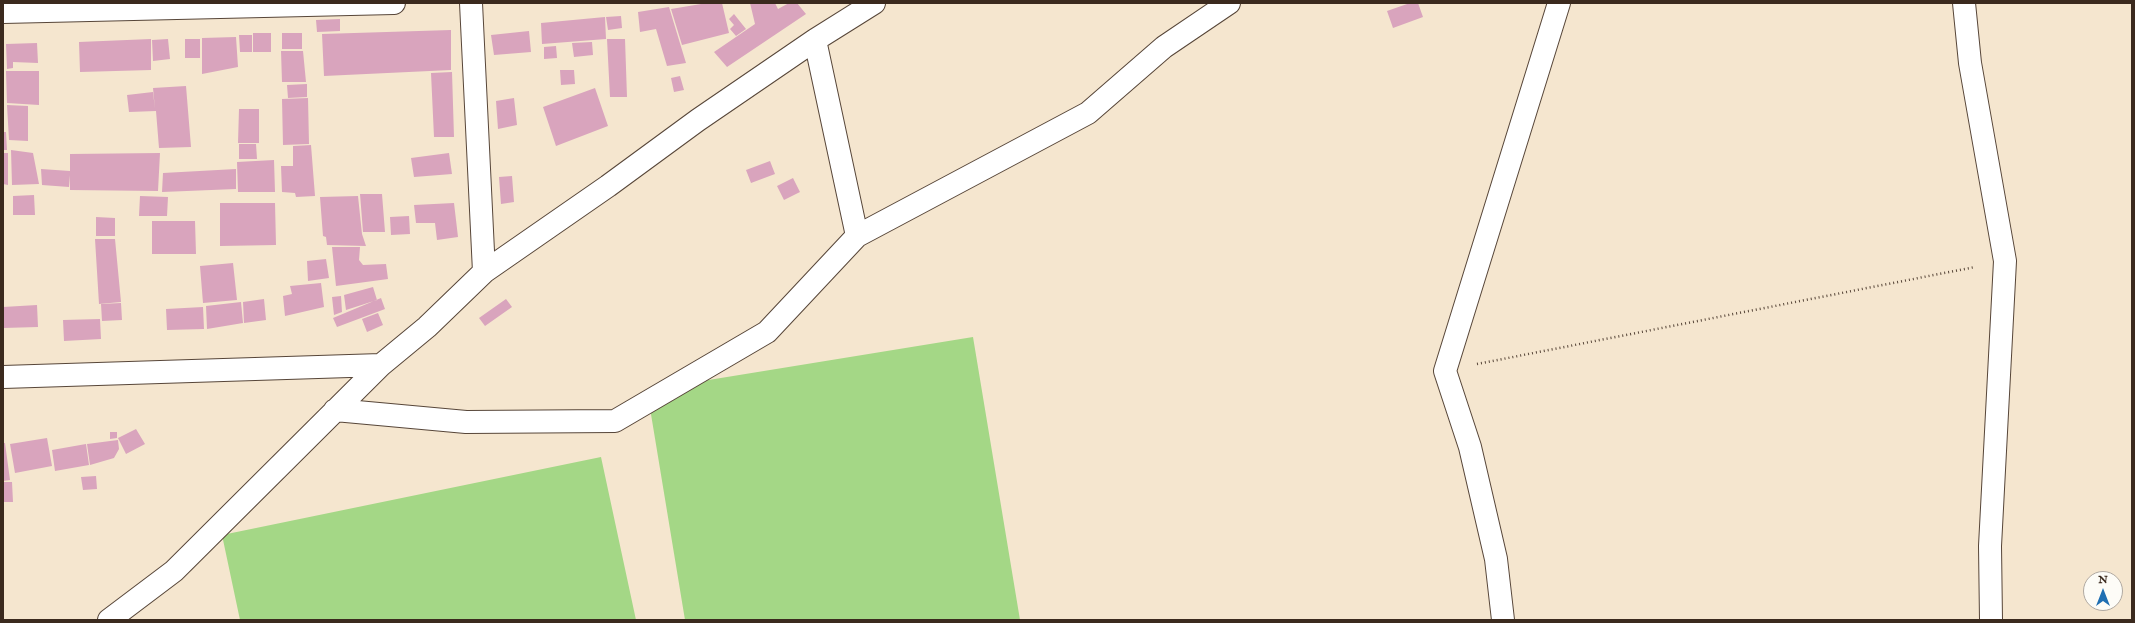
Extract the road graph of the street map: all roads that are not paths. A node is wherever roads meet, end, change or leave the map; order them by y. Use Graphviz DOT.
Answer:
graph roads {
  1 [pos="394,3"];
  2 [pos="471,3"];
  3 [pos="874,3"];
  4 [pos="1229,3"];
  5 [pos="1559,3"];
  6 [pos="1964,3"];
  7 [pos="3,12"];
  8 [pos="815,40"];
  9 [pos="857,236"];
  10 [pos="484,272"];
  11 [pos="381,365"];
  12 [pos="3,377"];
  13 [pos="335,410"];
  14 [pos="109,620"];
  15 [pos="1503,620"];
  16 [pos="1991,620"];
  1 -- 7 [label="street"];
  2 -- 10 [label="street"];
  3 -- 8 [label="street"];
  4 -- 9 [label="street"];
  5 -- 15 [label="street"];
  6 -- 16 [label="street"];
  8 -- 9 [label="street"];
  8 -- 10 [label="street"];
  9 -- 13 [label="street"];
  10 -- 11 [label="street"];
  11 -- 12 [label="street"];
  11 -- 13 [label="street"];
  13 -- 14 [label="street"];
}
